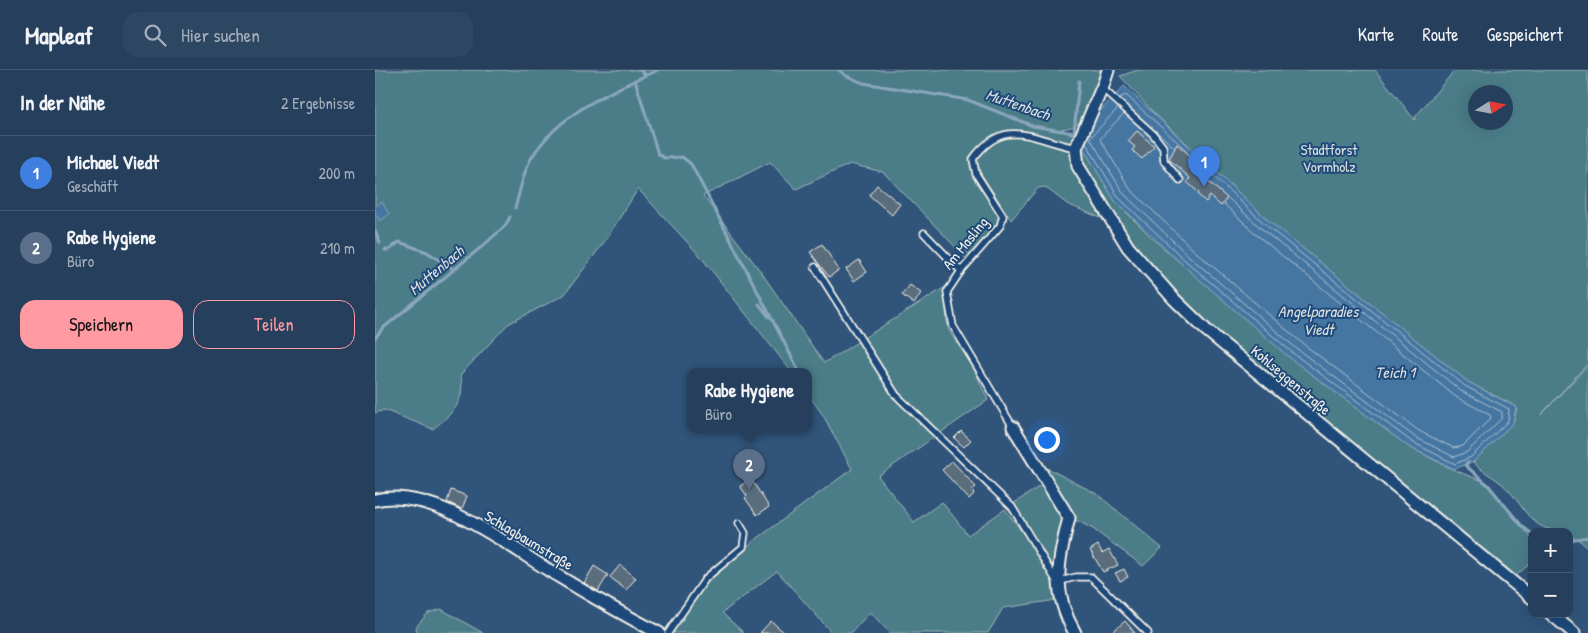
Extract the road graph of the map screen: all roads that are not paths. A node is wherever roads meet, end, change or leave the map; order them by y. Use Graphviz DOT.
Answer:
graph roads {
  1 [pos="1108,70"];
  2 [pos="1102,88"];
  3 [pos="1076,148"];
  4 [pos="1180,180"];
  5 [pos="923,233"];
  6 [pos="815,267"];
  7 [pos="961,271"];
  8 [pos="1013,427"];
  9 [pos="375,500"];
  10 [pos="739,523"];
  11 [pos="1057,582"];
  12 [pos="1528,595"];
  13 [pos="1556,618"];
  14 [pos="659,633"];
  15 [pos="668,633"];
  16 [pos="1075,633"];
  17 [pos="1148,633"];
  18 [pos="1574,633"];
  1 -- 2 [label="street"];
  2 -- 3 [label="street"];
  2 -- 4 [label="lane"];
  3 -- 7 [label="lane, Am Masling"];
  3 -- 12 [label="street, Kohlseggenstraße"];
  5 -- 7 [label="lane"];
  6 -- 11 [label="lane"];
  7 -- 8 [label="lane, Am Masling"];
  8 -- 11 [label="street, Am Masling"];
  9 -- 14 [label="street, Schlagbaumstraße"];
  10 -- 15 [label="lane"];
  11 -- 16 [label="street, Am Masling"];
  11 -- 17 [label="lane"];
  13 -- 18 [label="street"];
}
